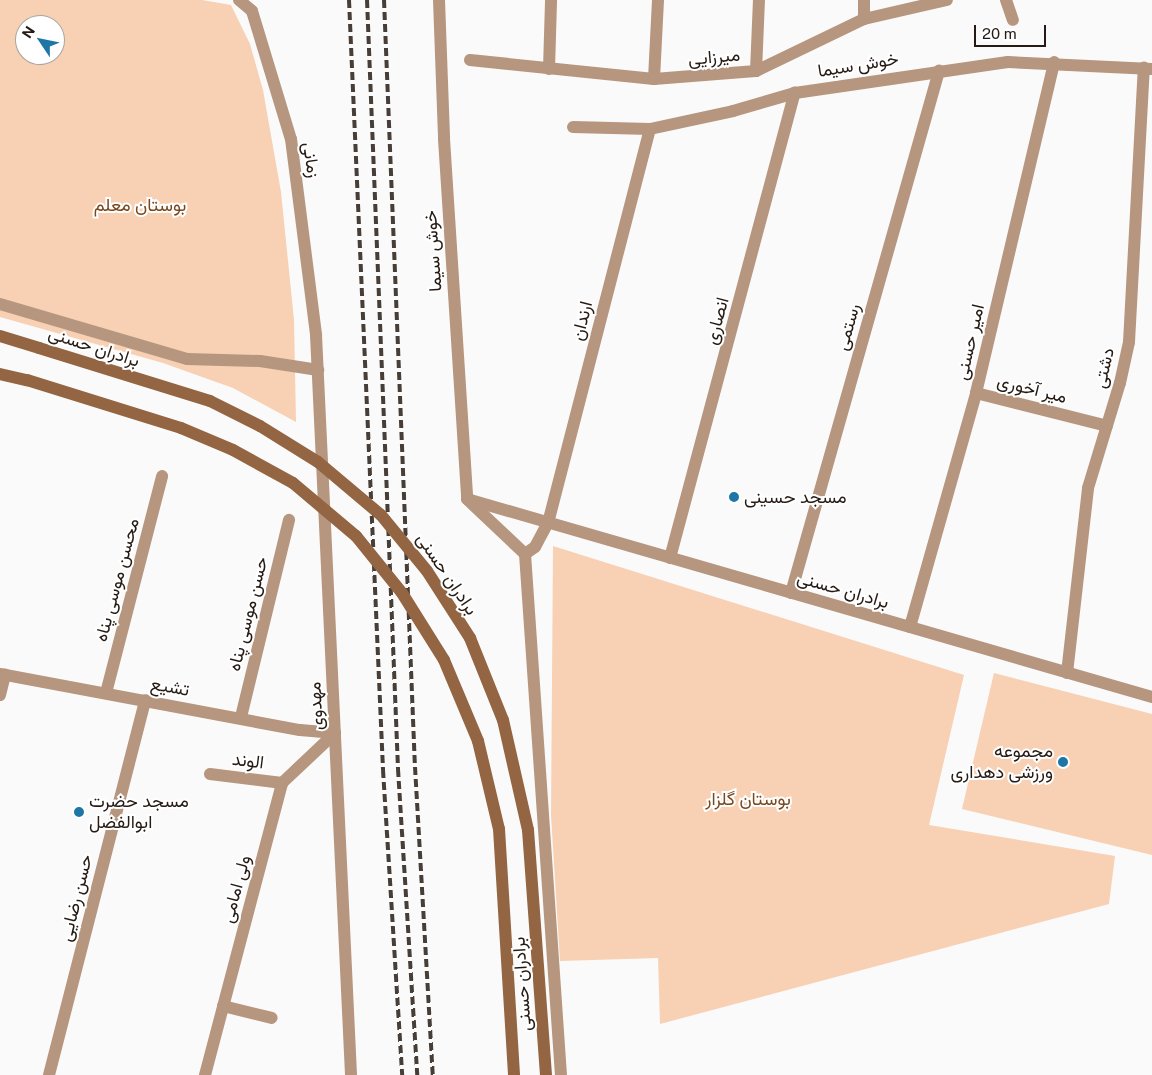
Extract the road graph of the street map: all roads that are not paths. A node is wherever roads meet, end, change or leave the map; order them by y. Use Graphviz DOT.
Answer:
graph roads {
  1 [pos="240,0"];
  2 [pos="438,0"];
  3 [pos="551,0"];
  4 [pos="658,0"];
  5 [pos="760,0"];
  6 [pos="864,0"];
  7 [pos="947,0"];
  8 [pos="1006,0"];
  9 [pos="864,19"];
  10 [pos="1013,20"];
  11 [pos="470,60"];
  12 [pos="1054,62"];
  13 [pos="1148,68"];
  14 [pos="549,69"];
  15 [pos="756,71"];
  16 [pos="939,71"];
  17 [pos="654,80"];
  18 [pos="795,93"];
  19 [pos="573,127"];
  20 [pos="650,129"];
  21 [pos="0,304"];
  22 [pos="316,335"];
  23 [pos="0,336"];
  24 [pos="318,370"];
  25 [pos="0,374"];
  26 [pos="976,393"];
  27 [pos="1107,426"];
  28 [pos="162,476"];
  29 [pos="467,499"];
  30 [pos="289,520"];
  31 [pos="548,522"];
  32 [pos="525,554"];
  33 [pos="670,558"];
  34 [pos="791,593"];
  35 [pos="910,627"];
  36 [pos="1067,672"];
  37 [pos="3,675"];
  38 [pos="106,693"];
  39 [pos="0,695"];
  40 [pos="1152,697"];
  41 [pos="145,700"];
  42 [pos="240,717"];
  43 [pos="335,733"];
  44 [pos="210,774"];
  45 [pos="282,783"];
  46 [pos="223,1006"];
  47 [pos="272,1018"];
  48 [pos="49,1075"];
  49 [pos="205,1075"];
  50 [pos="351,1075"];
  51 [pos="514,1075"];
  52 [pos="546,1075"];
  53 [pos="561,1075"];
  1 -- 22 [label="street, زمانی"];
  2 -- 29 [label="street, خوش سیما"];
  3 -- 14 [label="street"];
  4 -- 17 [label="street"];
  5 -- 15 [label="street"];
  6 -- 9 [label="street"];
  7 -- 9 [label="street, میرزایی"];
  8 -- 10 [label="street"];
  9 -- 15 [label="street, میرزایی"];
  11 -- 14 [label="street, میرزایی"];
  12 -- 13 [label="street, خوش سیما"];
  12 -- 16 [label="street, خوش سیما"];
  12 -- 26 [label="street, امیر حسنی"];
  13 -- 27 [label="street, دشتی"];
  14 -- 17 [label="street, میرزایی"];
  15 -- 17 [label="street, میرزایی"];
  16 -- 18 [label="street, خوش سیما"];
  16 -- 34 [label="street, رستمی"];
  18 -- 20 [label="street, خوش سیما"];
  18 -- 33 [label="street, انصاری"];
  19 -- 20 [label="street, خوش سیما"];
  20 -- 31 [label="street, ارندان"];
  21 -- 24 [label="street"];
  22 -- 24 [label="street, مهدوی"];
  23 -- 52 [label="main road, برادران حسنی, bridge"];
  24 -- 43 [label="street, مهدوی"];
  25 -- 51 [label="main road, برادران حسنی, bridge"];
  26 -- 27 [label="street, میر آخوری"];
  26 -- 35 [label="street, امیر حسنی"];
  27 -- 36 [label="street, دشتی"];
  28 -- 38 [label="street, محسن موسی پناه"];
  29 -- 31 [label="street, برادران حسنی"];
  29 -- 32 [label="street"];
  30 -- 42 [label="street, حسن موسی پناه"];
  31 -- 32 [label="street, ارندان"];
  31 -- 33 [label="street, برادران حسنی"];
  32 -- 53 [label="street"];
  33 -- 34 [label="street, برادران حسنی"];
  34 -- 35 [label="street, برادران حسنی"];
  35 -- 36 [label="street, برادران حسنی"];
  36 -- 40 [label="street, برادران حسنی"];
  37 -- 38 [label="street, تشیع"];
  37 -- 39 [label="street"];
  38 -- 41 [label="street, تشیع"];
  41 -- 42 [label="street, تشیع"];
  41 -- 48 [label="street, حسن رضایی"];
  42 -- 43 [label="street, تشیع"];
  43 -- 45 [label="street"];
  43 -- 50 [label="street, مهدوی"];
  44 -- 45 [label="street, الوند"];
  45 -- 46 [label="street, ولی امامی"];
  46 -- 47 [label="street"];
  46 -- 49 [label="street, ولی امامی"];
}
